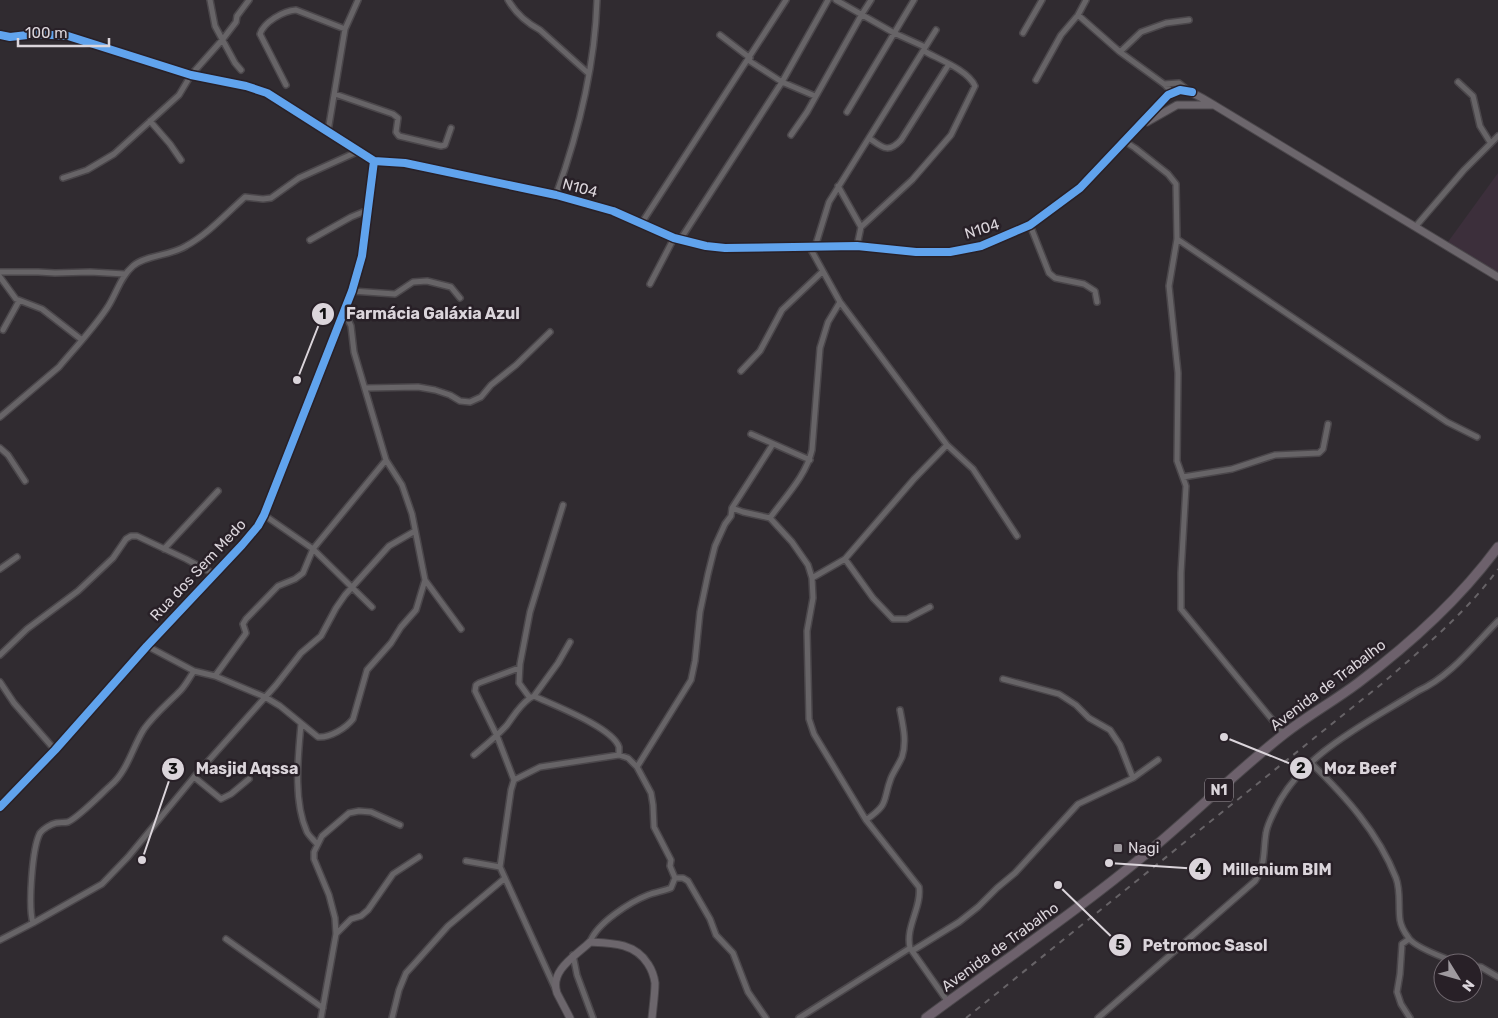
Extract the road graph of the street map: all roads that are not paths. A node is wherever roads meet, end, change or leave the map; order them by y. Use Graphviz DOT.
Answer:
graph roads {
  1 [pos="210,0"];
  2 [pos="248,0"];
  3 [pos="358,0"];
  4 [pos="508,0"];
  5 [pos="597,0"];
  6 [pos="786,0"];
  7 [pos="828,0"];
  8 [pos="836,0"];
  9 [pos="871,0"];
  10 [pos="914,0"];
  11 [pos="1042,0"];
  12 [pos="1086,0"];
  13 [pos="862,14"];
  14 [pos="1078,15"];
  15 [pos="1189,20"];
  16 [pos="345,29"];
  17 [pos="936,30"];
  18 [pos="894,33"];
  19 [pos="1024,33"];
  20 [pos="0,35"];
  21 [pos="720,35"];
  22 [pos="223,39"];
  23 [pos="924,49"];
  24 [pos="1120,52"];
  25 [pos="749,59"];
  26 [pos="949,64"];
  27 [pos="241,70"];
  28 [pos="588,73"];
  29 [pos="191,75"];
  30 [pos="1036,80"];
  31 [pos="782,82"];
  32 [pos="1458,82"];
  33 [pos="1164,84"];
  34 [pos="286,85"];
  35 [pos="1172,92"];
  36 [pos="1192,92"];
  37 [pos="335,94"];
  38 [pos="815,96"];
  39 [pos="1214,105"];
  40 [pos="848,112"];
  41 [pos="150,121"];
  42 [pos="451,128"];
  43 [pos="1134,130"];
  44 [pos="328,131"];
  45 [pos="790,135"];
  46 [pos="1498,136"];
  47 [pos="869,138"];
  48 [pos="1124,141"];
  49 [pos="1490,142"];
  50 [pos="359,151"];
  51 [pos="181,160"];
  52 [pos="374,161"];
  53 [pos="63,178"];
  54 [pos="838,186"];
  55 [pos="556,195"];
  56 [pos="368,210"];
  57 [pos="641,224"];
  58 [pos="1030,225"];
  59 [pos="1416,226"];
  60 [pos="861,227"];
  61 [pos="677,239"];
  62 [pos="1177,239"];
  63 [pos="310,240"];
  64 [pos="857,246"];
  65 [pos="812,247"];
  66 [pos="0,272"];
  67 [pos="822,272"];
  68 [pos="126,274"];
  69 [pos="0,277"];
  70 [pos="1498,277"];
  71 [pos="650,284"];
  72 [pos="352,291"];
  73 [pos="460,298"];
  74 [pos="19,301"];
  75 [pos="840,302"];
  76 [pos="1096,302"];
  77 [pos="345,313"];
  78 [pos="3,330"];
  79 [pos="550,332"];
  80 [pos="82,340"];
  81 [pos="741,371"];
  82 [pos="366,388"];
  83 [pos="0,417"];
  84 [pos="1328,424"];
  85 [pos="751,434"];
  86 [pos="1477,437"];
  87 [pos="773,444"];
  88 [pos="947,445"];
  89 [pos="0,448"];
  90 [pos="386,460"];
  91 [pos="810,460"];
  92 [pos="1184,477"];
  93 [pos="25,481"];
  94 [pos="218,491"];
  95 [pos="563,505"];
  96 [pos="732,508"];
  97 [pos="264,515"];
  98 [pos="770,518"];
  99 [pos="415,531"];
  100 [pos="1017,536"];
  101 [pos="1498,548"];
  102 [pos="164,549"];
  103 [pos="313,549"];
  104 [pos="17,557"];
  105 [pos="845,559"];
  106 [pos="0,569"];
  107 [pos="214,574"];
  108 [pos="812,578"];
  109 [pos="425,580"];
  110 [pos="352,588"];
  111 [pos="372,607"];
  112 [pos="930,607"];
  113 [pos="1498,622"];
  114 [pos="461,629"];
  115 [pos="570,642"];
  116 [pos="148,646"];
  117 [pos="0,655"];
  118 [pos="519,668"];
  119 [pos="194,671"];
  120 [pos="215,676"];
  121 [pos="1003,679"];
  122 [pos="0,682"];
  123 [pos="265,697"];
  124 [pos="532,697"];
  125 [pos="900,710"];
  126 [pos="301,724"];
  127 [pos="1284,734"];
  128 [pos="497,736"];
  129 [pos="54,750"];
  130 [pos="474,755"];
  131 [pos="619,755"];
  132 [pos="1158,760"];
  133 [pos="1310,762"];
  134 [pos="637,766"];
  135 [pos="194,778"];
  136 [pos="1133,778"];
  137 [pos="249,779"];
  138 [pos="514,780"];
  139 [pos="0,807"];
  140 [pos="866,820"];
  141 [pos="400,826"];
  142 [pos="317,844"];
  143 [pos="419,857"];
  144 [pos="466,861"];
  145 [pos="500,867"];
  146 [pos="505,878"];
  147 [pos="675,878"];
  148 [pos="33,924"];
  149 [pos="336,934"];
  150 [pos="226,939"];
  151 [pos="0,940"];
  152 [pos="1408,940"];
  153 [pos="590,942"];
  154 [pos="911,949"];
  155 [pos="1433,953"];
  156 [pos="573,955"];
  157 [pos="1483,970"];
  158 [pos="1498,977"];
  159 [pos="556,991"];
  160 [pos="948,1002"];
  161 [pos="323,1008"];
  162 [pos="321,1018"];
  163 [pos="392,1018"];
  164 [pos="570,1018"];
  165 [pos="593,1018"];
  166 [pos="652,1018"];
  167 [pos="766,1018"];
  168 [pos="799,1018"];
  169 [pos="926,1018"];
  170 [pos="1098,1018"];
  171 [pos="1410,1018"];
  1 -- 22 [label="street"];
  2 -- 22 [label="street"];
  3 -- 16 [label="street"];
  4 -- 28 [label="street"];
  5 -- 28 [label="street"];
  6 -- 25 [label="street"];
  7 -- 31 [label="street"];
  8 -- 13 [label="street"];
  9 -- 13 [label="street"];
  10 -- 18 [label="street"];
  11 -- 19 [label="street"];
  12 -- 14 [label="street"];
  13 -- 18 [label="street"];
  13 -- 38 [label="street"];
  14 -- 24 [label="street"];
  14 -- 30 [label="street"];
  15 -- 24 [label="street"];
  16 -- 34 [label="street"];
  16 -- 37 [label="street"];
  17 -- 23 [label="street"];
  18 -- 23 [label="street"];
  18 -- 40 [label="street"];
  20 -- 29 [label="street, N104 / N104"];
  21 -- 25 [label="street"];
  22 -- 27 [label="street"];
  22 -- 29 [label="street"];
  23 -- 26 [label="street"];
  23 -- 47 [label="street"];
  24 -- 33 [label="street"];
  25 -- 31 [label="street"];
  25 -- 57 [label="street"];
  26 -- 47 [label="street"];
  26 -- 60 [label="street"];
  28 -- 55 [label="street"];
  29 -- 41 [label="street"];
  29 -- 44 [label="street, N104 / N104"];
  31 -- 38 [label="street"];
  31 -- 61 [label="street"];
  32 -- 49 [label="street"];
  33 -- 35 [label="street"];
  33 -- 36 [label="street"];
  35 -- 36 [label="street"];
  35 -- 43 [label="street, N104"];
  36 -- 39 [label="street"];
  37 -- 42 [label="street"];
  37 -- 44 [label="street"];
  38 -- 45 [label="street"];
  39 -- 43 [label="street, N104"];
  39 -- 59 [label="street"];
  41 -- 51 [label="street"];
  41 -- 53 [label="street"];
  43 -- 48 [label="street, N104 / N104"];
  44 -- 50 [label="street, N104 / N104"];
  46 -- 49 [label="street"];
  47 -- 54 [label="street"];
  48 -- 58 [label="street, N104 / N104"];
  48 -- 62 [label="street"];
  49 -- 59 [label="street"];
  50 -- 52 [label="street, N104 / N104"];
  50 -- 68 [label="street"];
  52 -- 55 [label="street, N104 / N104"];
  52 -- 56 [label="street, Rua dos Sem Medo"];
  54 -- 60 [label="street"];
  54 -- 65 [label="street"];
  55 -- 57 [label="street, N104 / N104"];
  56 -- 63 [label="street"];
  56 -- 72 [label="street, Rua dos Sem Medo"];
  57 -- 61 [label="street, N104 / N104"];
  58 -- 64 [label="street, N104 / N104"];
  58 -- 76 [label="street"];
  59 -- 70 [label="street"];
  60 -- 64 [label="street"];
  61 -- 65 [label="street, N104 / N104"];
  61 -- 71 [label="street"];
  62 -- 86 [label="street"];
  62 -- 92 [label="street"];
  64 -- 65 [label="street, N104 / N104"];
  65 -- 67 [label="street"];
  66 -- 68 [label="street"];
  67 -- 75 [label="street"];
  67 -- 81 [label="street"];
  68 -- 80 [label="street"];
  69 -- 74 [label="street"];
  72 -- 73 [label="street"];
  72 -- 77 [label="street, Rua dos Sem Medo"];
  74 -- 78 [label="street"];
  74 -- 80 [label="street"];
  75 -- 88 [label="street"];
  75 -- 91 [label="street"];
  77 -- 82 [label="street"];
  77 -- 97 [label="street, Rua dos Sem Medo"];
  79 -- 82 [label="street"];
  80 -- 83 [label="street"];
  82 -- 90 [label="street"];
  84 -- 92 [label="street"];
  85 -- 87 [label="street"];
  87 -- 91 [label="street"];
  87 -- 96 [label="street"];
  88 -- 100 [label="street"];
  88 -- 105 [label="street"];
  89 -- 93 [label="street"];
  90 -- 99 [label="street"];
  90 -- 103 [label="street"];
  91 -- 98 [label="street"];
  92 -- 127 [label="street"];
  94 -- 102 [label="street"];
  95 -- 118 [label="street"];
  96 -- 98 [label="street"];
  96 -- 134 [label="street"];
  97 -- 103 [label="street"];
  97 -- 107 [label="street, Rua dos Sem Medo"];
  98 -- 108 [label="street"];
  99 -- 109 [label="street"];
  99 -- 110 [label="street"];
  101 -- 127 [label="highway, Avenida de Trabalho / N1"];
  102 -- 107 [label="street"];
  102 -- 117 [label="street"];
  103 -- 110 [label="street"];
  103 -- 120 [label="street"];
  104 -- 106 [label="street"];
  105 -- 108 [label="street"];
  105 -- 112 [label="street"];
  107 -- 116 [label="street, Rua dos Sem Medo"];
  108 -- 140 [label="street"];
  109 -- 114 [label="street"];
  109 -- 126 [label="street"];
  110 -- 111 [label="street"];
  110 -- 123 [label="street"];
  113 -- 133 [label="street"];
  115 -- 124 [label="street"];
  116 -- 119 [label="street"];
  116 -- 129 [label="street, Rua dos Sem Medo"];
  118 -- 124 [label="street"];
  118 -- 128 [label="street"];
  119 -- 120 [label="street"];
  119 -- 148 [label="street"];
  120 -- 123 [label="street"];
  121 -- 136 [label="street"];
  122 -- 129 [label="street"];
  123 -- 126 [label="street"];
  123 -- 135 [label="street"];
  124 -- 128 [label="street"];
  124 -- 131 [label="street"];
  125 -- 140 [label="street"];
  126 -- 142 [label="street"];
  127 -- 160 [label="highway, Avenida de Trabalho / N1"];
  128 -- 130 [label="street"];
  128 -- 138 [label="street"];
  129 -- 139 [label="street, Rua dos Sem Medo"];
  131 -- 134 [label="street"];
  131 -- 138 [label="street"];
  132 -- 136 [label="street"];
  133 -- 152 [label="street"];
  133 -- 170 [label="street"];
  134 -- 147 [label="street"];
  135 -- 137 [label="street"];
  135 -- 148 [label="street"];
  136 -- 154 [label="street"];
  138 -- 145 [label="street"];
  140 -- 154 [label="street"];
  141 -- 142 [label="street"];
  142 -- 149 [label="street"];
  143 -- 149 [label="street"];
  144 -- 145 [label="street"];
  145 -- 146 [label="street"];
  146 -- 159 [label="street"];
  146 -- 163 [label="street"];
  147 -- 153 [label="street"];
  147 -- 167 [label="street"];
  148 -- 151 [label="street"];
  149 -- 161 [label="street"];
  150 -- 161 [label="street"];
  152 -- 155 [label="street"];
  152 -- 171 [label="street"];
  153 -- 156 [label="street"];
  153 -- 166 [label="street"];
  154 -- 160 [label="street"];
  154 -- 168 [label="street"];
  156 -- 159 [label="street"];
  156 -- 165 [label="street"];
  157 -- 158 [label="street"];
  159 -- 164 [label="street"];
  160 -- 169 [label="highway, Avenida de Trabalho / N1"];
  161 -- 162 [label="street"];
}
